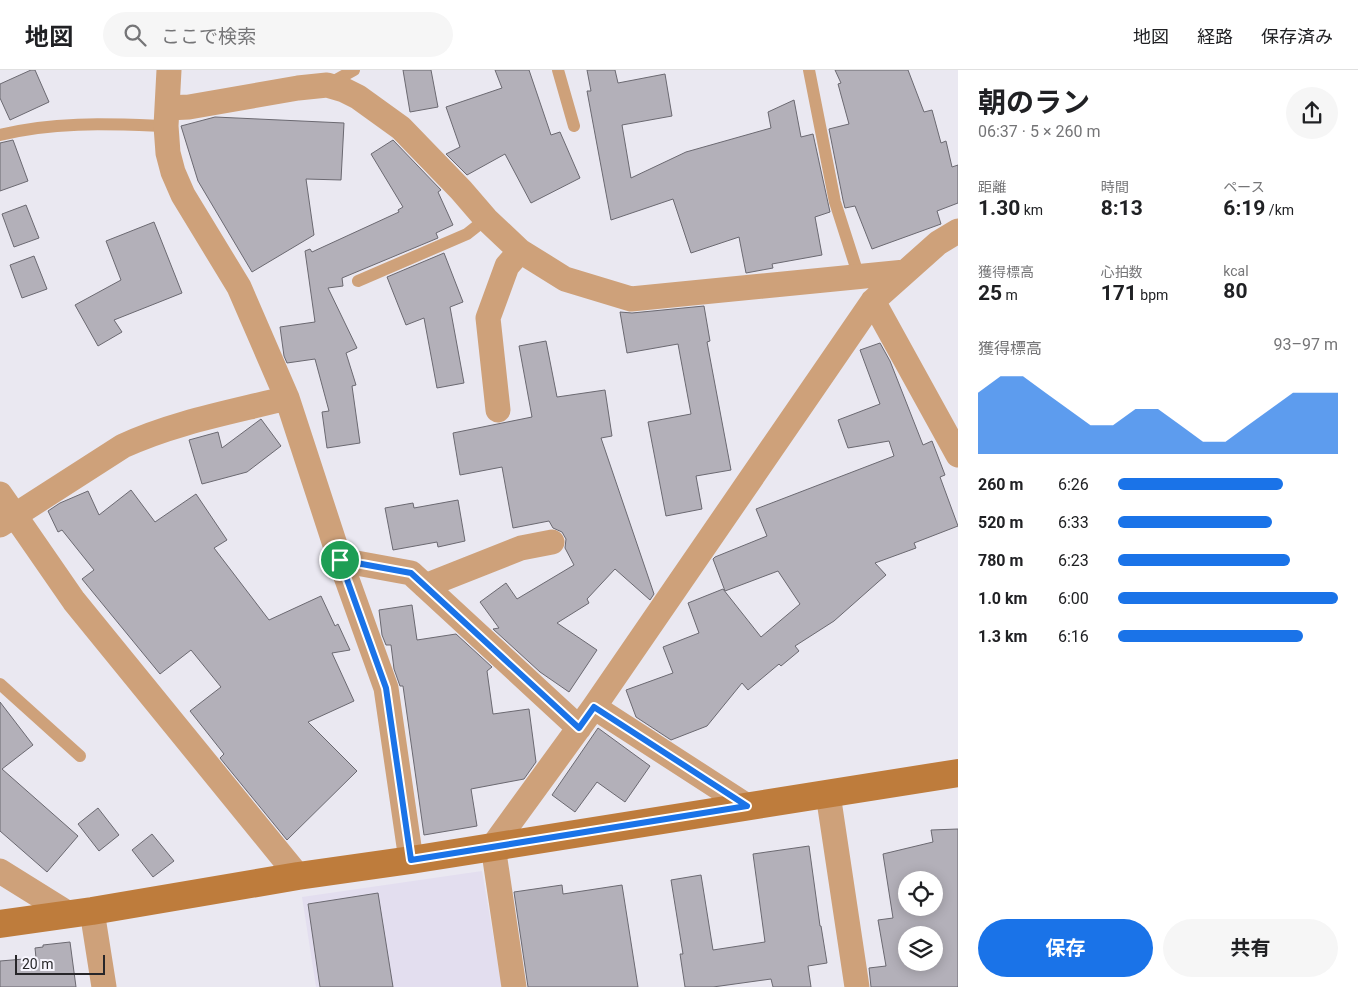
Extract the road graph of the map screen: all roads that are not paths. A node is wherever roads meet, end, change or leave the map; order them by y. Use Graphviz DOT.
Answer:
graph roads {
  1 [pos="169,70"];
  2 [pos="354,70"];
  3 [pos="558,70"];
  4 [pos="809,70"];
  5 [pos="278,80"];
  6 [pos="327,85"];
  7 [pos="166,117"];
  8 [pos="574,126"];
  9 [pos="0,135"];
  10 [pos="486,219"];
  11 [pos="958,231"];
  12 [pos="520,252"];
  13 [pos="905,272"];
  14 [pos="859,277"];
  15 [pos="358,281"];
  16 [pos="873,301"];
  17 [pos="287,398"];
  18 [pos="498,410"];
  19 [pos="958,455"];
  20 [pos="0,494"];
  21 [pos="7,520"];
  22 [pos="552,542"];
  23 [pos="340,560"];
  24 [pos="425,586"];
  25 [pos="0,684"];
  26 [pos="594,707"];
  27 [pos="579,728"];
  28 [pos="80,756"];
  29 [pos="958,773"];
  30 [pos="828,794"];
  31 [pos="747,806"];
  32 [pos="493,846"];
  33 [pos="411,860"];
  34 [pos="0,871"];
  35 [pos="298,876"];
  36 [pos="81,912"];
  37 [pos="0,924"];
  38 [pos="104,987"];
  39 [pos="514,987"];
  40 [pos="857,987"];
  1 -- 7 [label="street"];
  2 -- 6 [label="lane"];
  3 -- 8 [label="lane"];
  4 -- 14 [label="lane"];
  5 -- 6 [label="street"];
  5 -- 7 [label="street"];
  6 -- 10 [label="street"];
  7 -- 9 [label="lane"];
  7 -- 17 [label="street"];
  10 -- 12 [label="street"];
  10 -- 15 [label="lane"];
  11 -- 13 [label="street"];
  12 -- 14 [label="street"];
  12 -- 18 [label="street"];
  13 -- 14 [label="street"];
  13 -- 16 [label="street"];
  16 -- 19 [label="street"];
  16 -- 26 [label="street"];
  17 -- 21 [label="street"];
  17 -- 23 [label="street"];
  20 -- 21 [label="street"];
  21 -- 35 [label="street"];
  22 -- 24 [label="street"];
  23 -- 24 [label="street"];
  23 -- 33 [label="street"];
  24 -- 27 [label="street"];
  25 -- 28 [label="lane"];
  26 -- 27 [label="street"];
  26 -- 31 [label="street"];
  27 -- 32 [label="street"];
  29 -- 30 [label="street"];
  30 -- 31 [label="street"];
  30 -- 40 [label="street"];
  31 -- 32 [label="street"];
  32 -- 33 [label="street"];
  32 -- 39 [label="street"];
  33 -- 35 [label="street"];
  34 -- 36 [label="street"];
  35 -- 36 [label="street"];
  36 -- 37 [label="street"];
  36 -- 38 [label="street"];
}
